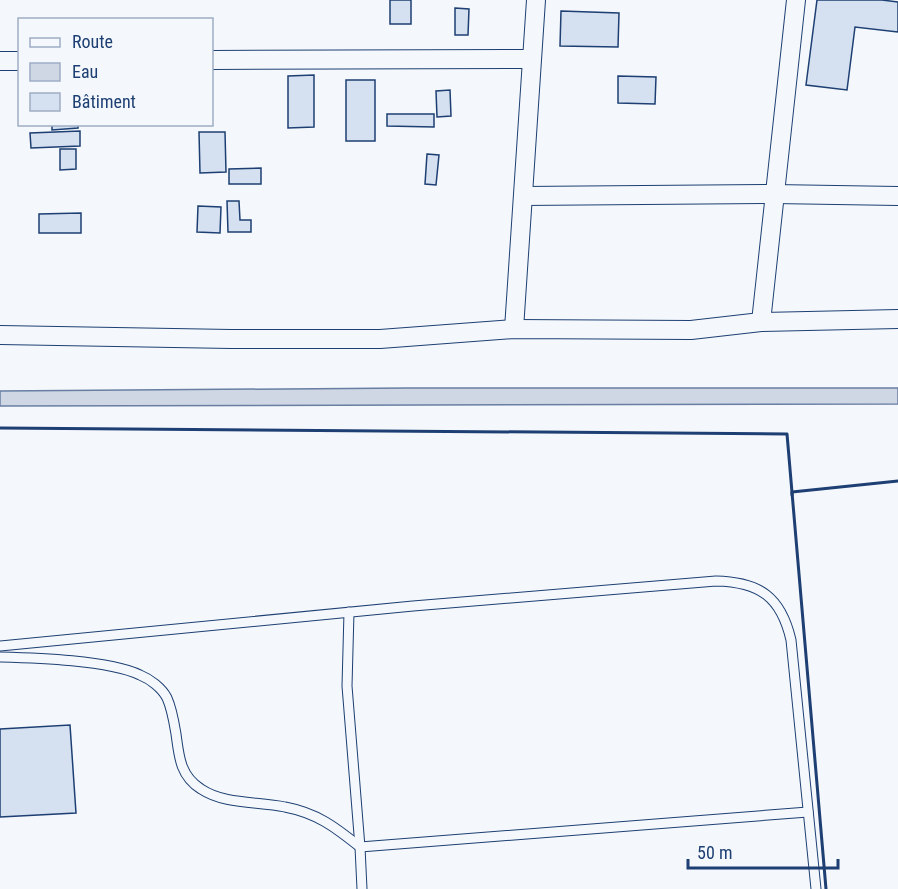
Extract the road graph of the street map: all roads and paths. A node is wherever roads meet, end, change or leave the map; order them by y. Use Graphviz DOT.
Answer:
graph roads {
  1 [pos="536,0"];
  2 [pos="796,0"];
  3 [pos="531,59"];
  4 [pos="18,60"];
  5 [pos="213,60"];
  6 [pos="0,61"];
  7 [pos="774,194"];
  8 [pos="523,196"];
  9 [pos="898,196"];
  10 [pos="898,319"];
  11 [pos="761,322"];
  12 [pos="514,329"];
  13 [pos="0,335"];
  14 [pos="349,612"];
  15 [pos="0,646"];
  16 [pos="0,657"];
  17 [pos="808,812"];
  18 [pos="360,847"];
  19 [pos="362,889"];
  20 [pos="816,889"];
  1 -- 3 [label="street"];
  2 -- 7 [label="street"];
  3 -- 5 [label="street"];
  3 -- 8 [label="street"];
  4 -- 6 [label="street"];
  7 -- 8 [label="street"];
  7 -- 9 [label="street"];
  7 -- 11 [label="street"];
  8 -- 12 [label="street"];
  10 -- 11 [label="street"];
  11 -- 12 [label="street"];
  12 -- 13 [label="street"];
  14 -- 15 [label="lane"];
  14 -- 17 [label="lane"];
  14 -- 18 [label="lane"];
  16 -- 18 [label="lane"];
  17 -- 18 [label="lane"];
  17 -- 20 [label="lane"];
  18 -- 19 [label="lane"];
}
